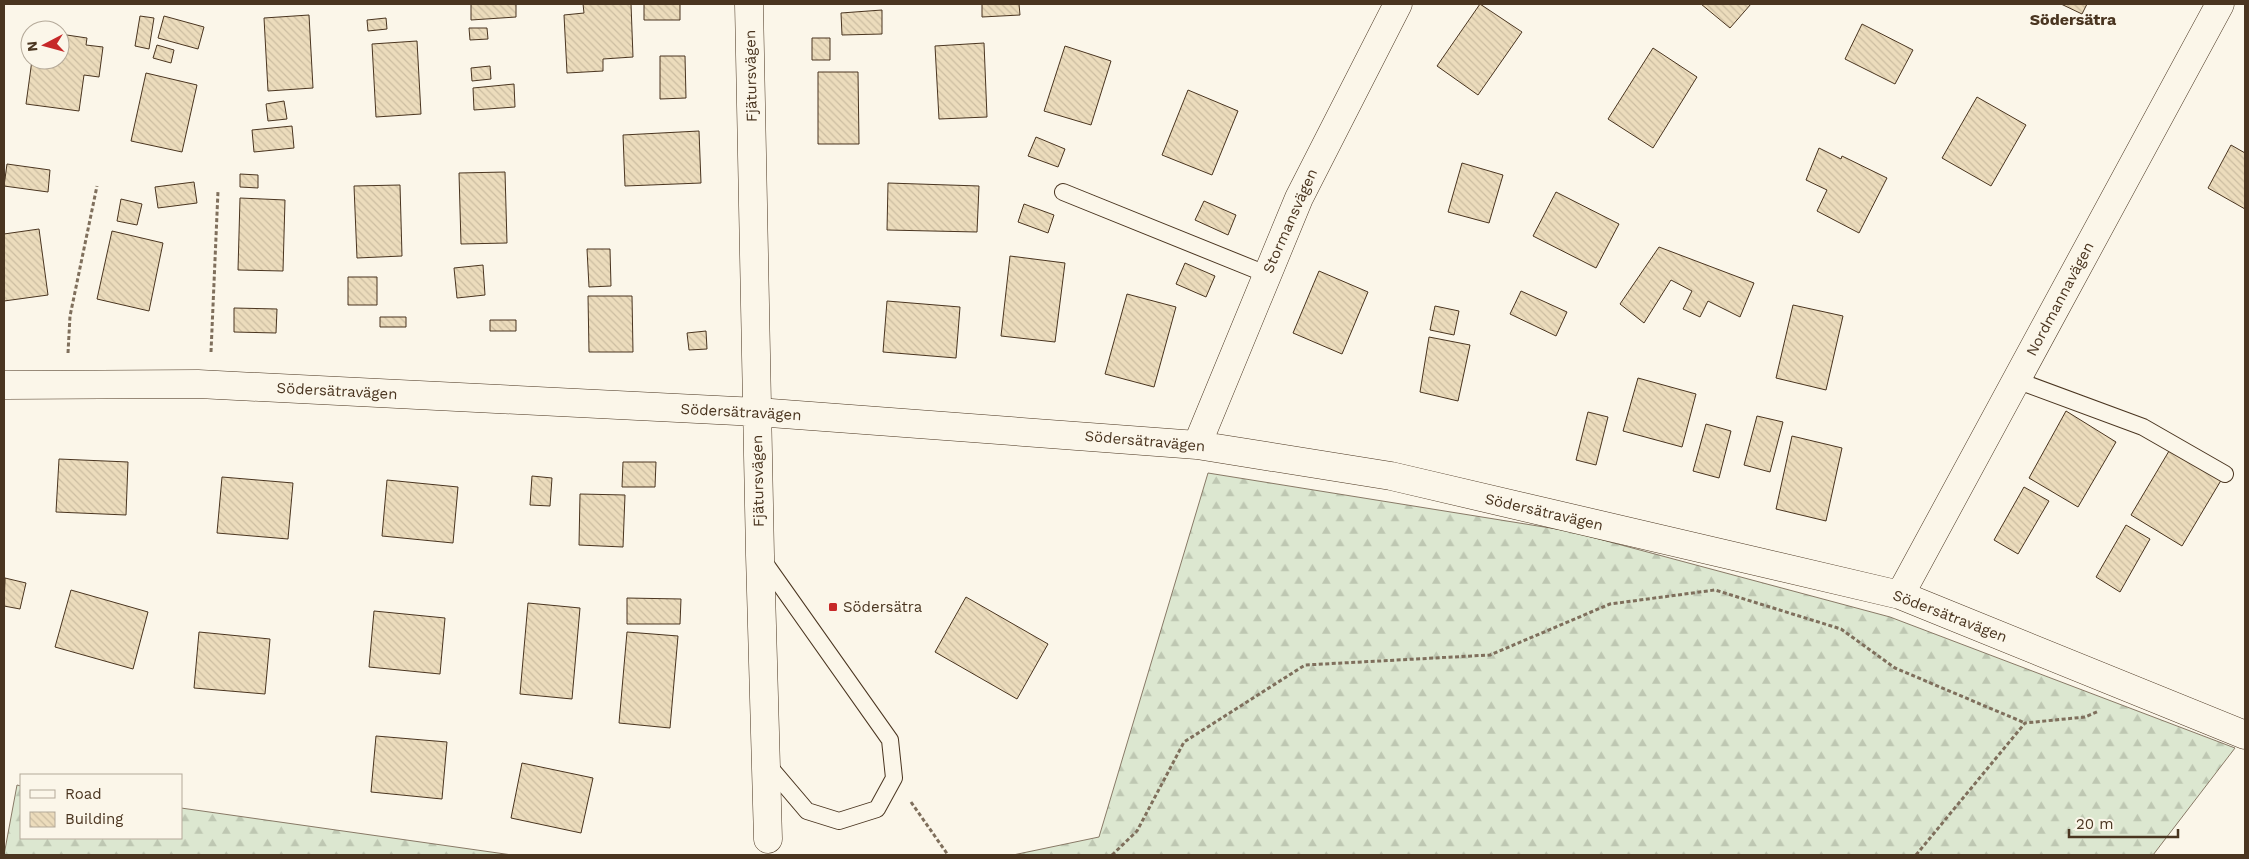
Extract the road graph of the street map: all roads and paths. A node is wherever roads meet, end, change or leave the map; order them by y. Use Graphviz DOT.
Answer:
graph roads {
  1 [pos="749,4"];
  2 [pos="1398,4"];
  3 [pos="2220,4"];
  4 [pos="97,186"];
  5 [pos="218,191"];
  6 [pos="1063,192"];
  7 [pos="1266,274"];
  8 [pos="2016,380"];
  9 [pos="66,384"];
  10 [pos="4,385"];
  11 [pos="210,385"];
  12 [pos="757,412"];
  13 [pos="1197,444"];
  14 [pos="2225,474"];
  15 [pos="760,555"];
  16 [pos="1900,595"];
  17 [pos="2142,693"];
  18 [pos="2025,723"];
  19 [pos="2245,735"];
  20 [pos="766,762"];
  21 [pos="894,778"];
  22 [pos="768,839"];
  23 [pos="948,855"];
  24 [pos="1112,855"];
  25 [pos="1916,855"];
  1 -- 12 [label="street, Fjätursvägen"];
  2 -- 7 [label="street, Stormansvägen"];
  3 -- 8 [label="street, Nordmannavägen"];
  4 -- 9 [label="path"];
  5 -- 11 [label="path"];
  6 -- 7 [label="lane"];
  7 -- 13 [label="street, Stormansvägen"];
  8 -- 14 [label="lane"];
  8 -- 16 [label="street, Nordmannavägen"];
  9 -- 10 [label="street, Södersätravägen"];
  9 -- 11 [label="street, Södersätravägen"];
  11 -- 12 [label="street, Södersätravägen"];
  12 -- 13 [label="street, Södersätravägen"];
  12 -- 15 [label="street, Fjätursvägen"];
  13 -- 16 [label="street, Södersätravägen"];
  15 -- 20 [label="street, Fjätursvägen"];
  15 -- 21 [label="lane"];
  16 -- 17 [label="street, Södersätravägen"];
  17 -- 18 [label="path"];
  17 -- 19 [label="street, Södersätravägen"];
  18 -- 24 [label="path"];
  18 -- 25 [label="path"];
  20 -- 21 [label="lane"];
  20 -- 22 [label="street, Fjätursvägen"];
  21 -- 23 [label="path"];
}
